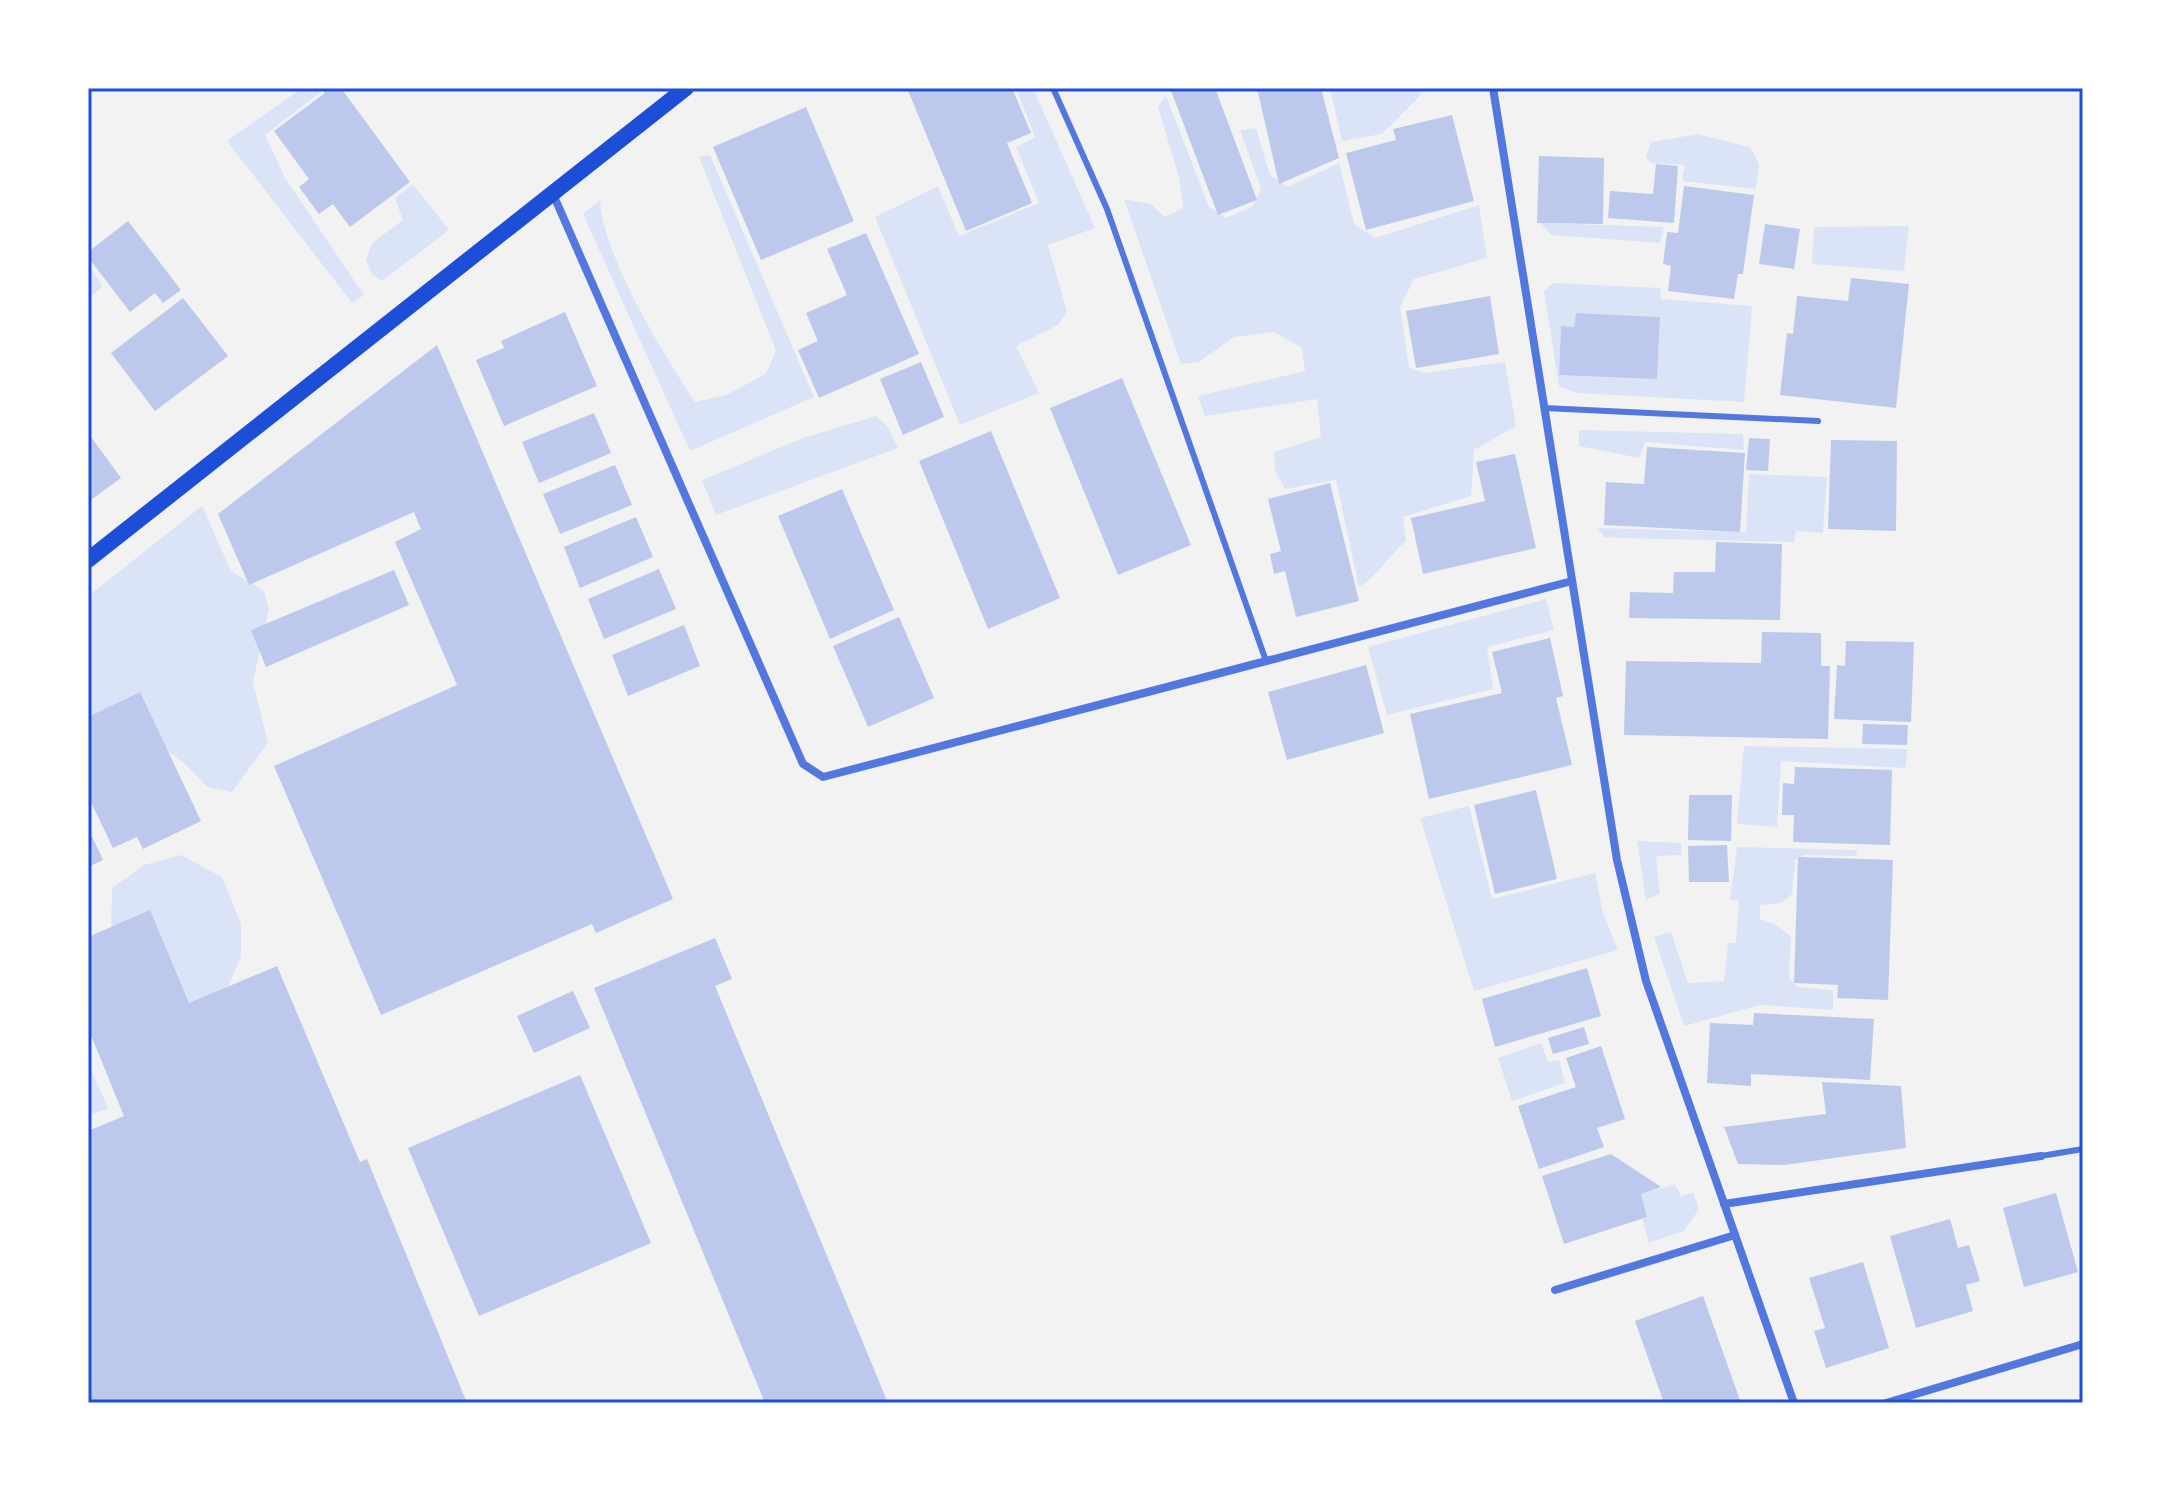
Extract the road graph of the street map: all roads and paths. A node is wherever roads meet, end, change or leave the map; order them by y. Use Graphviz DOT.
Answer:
graph roads {
  1 [pos="686,88"];
  2 [pos="1053,88"];
  3 [pos="1493,88"];
  4 [pos="553,194"];
  5 [pos="1544,408"];
  6 [pos="1818,421"];
  7 [pos="88,560"];
  8 [pos="1572,581"];
  9 [pos="1266,661"];
  10 [pos="2083,1149"];
  11 [pos="2041,1156"];
  12 [pos="1724,1204"];
  13 [pos="1735,1235"];
  14 [pos="1555,1290"];
  15 [pos="2083,1344"];
  16 [pos="1794,1403"];
  17 [pos="1886,1403"];
  1 -- 4 [label="main road"];
  2 -- 9 [label="lane"];
  3 -- 5 [label="street"];
  4 -- 7 [label="main road"];
  4 -- 9 [label="street"];
  5 -- 6 [label="lane"];
  5 -- 8 [label="street"];
  8 -- 9 [label="street"];
  8 -- 12 [label="street"];
  10 -- 11 [label="lane"];
  11 -- 12 [label="street"];
  12 -- 13 [label="street"];
  13 -- 14 [label="street"];
  13 -- 16 [label="street"];
  15 -- 17 [label="street"];
}
